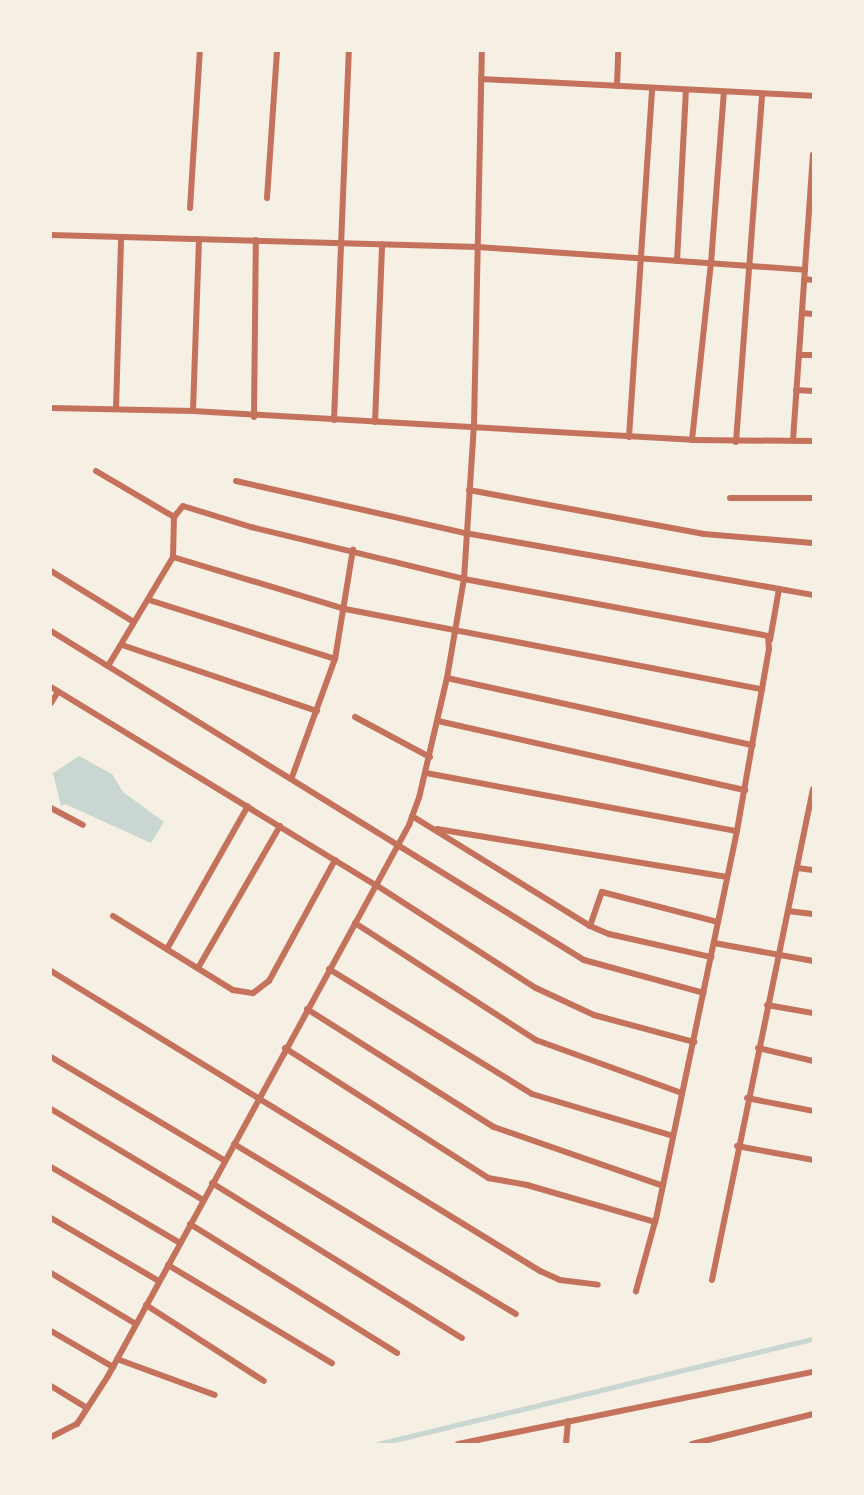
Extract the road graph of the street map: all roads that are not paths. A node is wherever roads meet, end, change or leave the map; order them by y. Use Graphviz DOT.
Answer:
graph roads {
  1 [pos="200,51"];
  2 [pos="277,51"];
  3 [pos="349,51"];
  4 [pos="482,51"];
  5 [pos="618,51"];
  6 [pos="481,79"];
  7 [pos="617,86"];
  8 [pos="652,88"];
  9 [pos="687,90"];
  10 [pos="724,92"];
  11 [pos="762,94"];
  12 [pos="813,96"];
  13 [pos="813,155"];
  14 [pos="267,198"];
  15 [pos="811,199"];
  16 [pos="190,208"];
  17 [pos="51,235"];
  18 [pos="121,237"];
  19 [pos="199,239"];
  20 [pos="810,239"];
  21 [pos="256,240"];
  22 [pos="340,243"];
  23 [pos="382,244"];
  24 [pos="478,247"];
  25 [pos="640,258"];
  26 [pos="677,261"];
  27 [pos="711,263"];
  28 [pos="751,266"];
  29 [pos="805,270"];
  30 [pos="804,279"];
  31 [pos="813,280"];
  32 [pos="802,313"];
  33 [pos="813,314"];
  34 [pos="799,355"];
  35 [pos="813,355"];
  36 [pos="796,390"];
  37 [pos="813,391"];
  38 [pos="51,408"];
  39 [pos="116,410"];
  40 [pos="192,411"];
  41 [pos="254,417"];
  42 [pos="334,420"];
  43 [pos="375,422"];
  44 [pos="474,426"];
  45 [pos="629,437"];
  46 [pos="692,440"];
  47 [pos="792,440"];
  48 [pos="813,441"];
  49 [pos="736,442"];
  50 [pos="96,471"];
  51 [pos="236,481"];
  52 [pos="469,490"];
  53 [pos="730,498"];
  54 [pos="813,498"];
  55 [pos="174,517"];
  56 [pos="465,533"];
  57 [pos="813,543"];
  58 [pos="352,549"];
  59 [pos="173,557"];
  60 [pos="51,572"];
  61 [pos="464,579"];
  62 [pos="779,589"];
  63 [pos="813,595"];
  64 [pos="149,600"];
  65 [pos="345,609"];
  66 [pos="134,622"];
  67 [pos="456,630"];
  68 [pos="51,631"];
  69 [pos="770,640"];
  70 [pos="122,645"];
  71 [pos="335,659"];
  72 [pos="108,666"];
  73 [pos="447,678"];
  74 [pos="51,687"];
  75 [pos="762,689"];
  76 [pos="58,692"];
  77 [pos="51,703"];
  78 [pos="317,711"];
  79 [pos="355,717"];
  80 [pos="438,722"];
  81 [pos="753,745"];
  82 [pos="430,757"];
  83 [pos="426,773"];
  84 [pos="292,777"];
  85 [pos="813,789"];
  86 [pos="745,790"];
  87 [pos="248,806"];
  88 [pos="51,808"];
  89 [pos="412,816"];
  90 [pos="83,825"];
  91 [pos="280,826"];
  92 [pos="432,828"];
  93 [pos="737,831"];
  94 [pos="398,843"];
  95 [pos="335,860"];
  96 [pos="797,868"];
  97 [pos="813,870"];
  98 [pos="727,877"];
  99 [pos="376,885"];
  100 [pos="788,911"];
  101 [pos="813,914"];
  102 [pos="113,916"];
  103 [pos="718,922"];
  104 [pos="355,923"];
  105 [pos="590,926"];
  106 [pos="714,943"];
  107 [pos="166,949"];
  108 [pos="778,956"];
  109 [pos="711,957"];
  110 [pos="813,961"];
  111 [pos="198,968"];
  112 [pos="329,969"];
  113 [pos="51,971"];
  114 [pos="704,993"];
  115 [pos="767,1005"];
  116 [pos="307,1009"];
  117 [pos="813,1013"];
  118 [pos="694,1042"];
  119 [pos="285,1048"];
  120 [pos="758,1048"];
  121 [pos="51,1057"];
  122 [pos="813,1061"];
  123 [pos="682,1093"];
  124 [pos="260,1097"];
  125 [pos="747,1098"];
  126 [pos="51,1109"];
  127 [pos="813,1111"];
  128 [pos="673,1136"];
  129 [pos="234,1143"];
  130 [pos="737,1146"];
  131 [pos="224,1160"];
  132 [pos="813,1160"];
  133 [pos="51,1167"];
  134 [pos="212,1183"];
  135 [pos="663,1186"];
  136 [pos="202,1200"];
  137 [pos="51,1218"];
  138 [pos="655,1222"];
  139 [pos="190,1224"];
  140 [pos="180,1243"];
  141 [pos="168,1265"];
  142 [pos="51,1273"];
  143 [pos="712,1280"];
  144 [pos="159,1281"];
  145 [pos="598,1285"];
  146 [pos="636,1291"];
  147 [pos="146,1305"];
  148 [pos="516,1314"];
  149 [pos="136,1324"];
  150 [pos="51,1331"];
  151 [pos="462,1338"];
  152 [pos="397,1353"];
  153 [pos="117,1359"];
  154 [pos="332,1364"];
  155 [pos="113,1367"];
  156 [pos="813,1372"];
  157 [pos="264,1382"];
  158 [pos="51,1386"];
  159 [pos="215,1395"];
  160 [pos="87,1408"];
  161 [pos="813,1414"];
  162 [pos="568,1420"];
  163 [pos="51,1437"];
  164 [pos="458,1444"];
  165 [pos="566,1444"];
  166 [pos="692,1444"];
  1 -- 16 [label="street"];
  2 -- 14 [label="street"];
  3 -- 22 [label="street"];
  4 -- 6 [label="street"];
  5 -- 7 [label="street"];
  6 -- 7 [label="street"];
  6 -- 24 [label="street"];
  7 -- 8 [label="street"];
  8 -- 9 [label="street"];
  8 -- 25 [label="street"];
  9 -- 10 [label="street"];
  9 -- 26 [label="street"];
  10 -- 11 [label="street"];
  10 -- 27 [label="street"];
  11 -- 12 [label="street"];
  11 -- 28 [label="street"];
  13 -- 15 [label="street"];
  15 -- 20 [label="street"];
  17 -- 18 [label="street"];
  18 -- 19 [label="street"];
  18 -- 39 [label="street"];
  19 -- 21 [label="street"];
  19 -- 40 [label="street"];
  20 -- 29 [label="street"];
  21 -- 22 [label="street"];
  21 -- 41 [label="street"];
  22 -- 23 [label="street"];
  22 -- 42 [label="street"];
  23 -- 24 [label="street"];
  23 -- 43 [label="street"];
  24 -- 25 [label="street"];
  24 -- 44 [label="street"];
  25 -- 26 [label="street"];
  25 -- 45 [label="street"];
  26 -- 27 [label="street"];
  27 -- 28 [label="street"];
  27 -- 46 [label="street"];
  28 -- 29 [label="street"];
  28 -- 49 [label="street"];
  29 -- 30 [label="street"];
  30 -- 31 [label="street"];
  30 -- 32 [label="street"];
  32 -- 33 [label="street"];
  32 -- 34 [label="street"];
  34 -- 35 [label="street"];
  34 -- 36 [label="street"];
  36 -- 37 [label="street"];
  36 -- 47 [label="street"];
  38 -- 39 [label="street"];
  39 -- 40 [label="street"];
  40 -- 41 [label="street"];
  41 -- 42 [label="street"];
  42 -- 43 [label="street"];
  43 -- 44 [label="street"];
  44 -- 45 [label="street"];
  44 -- 52 [label="street"];
  45 -- 46 [label="street"];
  46 -- 49 [label="street"];
  47 -- 48 [label="street"];
  47 -- 49 [label="street"];
  50 -- 55 [label="street"];
  51 -- 56 [label="street"];
  52 -- 56 [label="street"];
  52 -- 57 [label="street"];
  53 -- 54 [label="street"];
  55 -- 58 [label="street"];
  55 -- 59 [label="street"];
  56 -- 61 [label="street"];
  56 -- 62 [label="street"];
  58 -- 61 [label="street"];
  58 -- 65 [label="street"];
  59 -- 64 [label="street"];
  59 -- 65 [label="street"];
  60 -- 66 [label="street"];
  61 -- 67 [label="street"];
  61 -- 69 [label="street"];
  62 -- 63 [label="street"];
  62 -- 69 [label="street"];
  64 -- 66 [label="street"];
  64 -- 71 [label="street"];
  65 -- 67 [label="street"];
  65 -- 71 [label="street"];
  66 -- 70 [label="street"];
  67 -- 73 [label="street"];
  67 -- 75 [label="street"];
  68 -- 72 [label="street"];
  69 -- 75 [label="street"];
  70 -- 72 [label="street"];
  70 -- 78 [label="street"];
  71 -- 78 [label="street"];
  72 -- 84 [label="street"];
  73 -- 80 [label="street"];
  73 -- 81 [label="street"];
  74 -- 76 [label="street"];
  75 -- 81 [label="street"];
  76 -- 77 [label="street"];
  76 -- 87 [label="street"];
  78 -- 84 [label="street"];
  79 -- 82 [label="street"];
  80 -- 82 [label="street"];
  80 -- 86 [label="street"];
  81 -- 86 [label="street"];
  82 -- 83 [label="street"];
  83 -- 89 [label="street"];
  83 -- 93 [label="street"];
  84 -- 94 [label="street"];
  85 -- 96 [label="street"];
  86 -- 93 [label="street"];
  87 -- 91 [label="street"];
  87 -- 107 [label="street"];
  88 -- 90 [label="street"];
  89 -- 92 [label="street"];
  89 -- 94 [label="street"];
  91 -- 95 [label="street"];
  91 -- 111 [label="street"];
  92 -- 98 [label="street"];
  92 -- 105 [label="street"];
  93 -- 98 [label="street"];
  94 -- 99 [label="street"];
  94 -- 114 [label="street"];
  95 -- 99 [label="street"];
  95 -- 111 [label="street"];
  96 -- 97 [label="street"];
  96 -- 100 [label="street"];
  98 -- 103 [label="street"];
  99 -- 104 [label="street"];
  99 -- 118 [label="street"];
  100 -- 101 [label="street"];
  100 -- 108 [label="street"];
  102 -- 107 [label="street"];
  103 -- 105 [label="street"];
  103 -- 106 [label="street"];
  104 -- 112 [label="street"];
  104 -- 123 [label="street"];
  105 -- 109 [label="street"];
  106 -- 108 [label="street"];
  106 -- 109 [label="street"];
  107 -- 111 [label="street"];
  108 -- 110 [label="street"];
  108 -- 115 [label="street"];
  109 -- 114 [label="street"];
  112 -- 116 [label="street"];
  112 -- 128 [label="street"];
  113 -- 124 [label="street"];
  114 -- 118 [label="street"];
  115 -- 117 [label="street"];
  115 -- 120 [label="street"];
  116 -- 119 [label="street"];
  116 -- 135 [label="street"];
  118 -- 123 [label="street"];
  119 -- 124 [label="street"];
  119 -- 138 [label="street"];
  120 -- 122 [label="street"];
  120 -- 125 [label="street"];
  121 -- 131 [label="street"];
  123 -- 128 [label="street"];
  124 -- 129 [label="street"];
  124 -- 145 [label="street"];
  125 -- 127 [label="street"];
  125 -- 130 [label="street"];
  126 -- 136 [label="street"];
  128 -- 135 [label="street"];
  129 -- 131 [label="street"];
  129 -- 148 [label="street"];
  130 -- 132 [label="street"];
  130 -- 143 [label="street"];
  131 -- 134 [label="street"];
  133 -- 140 [label="street"];
  134 -- 136 [label="street"];
  134 -- 151 [label="street"];
  135 -- 138 [label="street"];
  136 -- 139 [label="street"];
  137 -- 144 [label="street"];
  138 -- 146 [label="street"];
  139 -- 140 [label="street"];
  139 -- 152 [label="street"];
  140 -- 141 [label="street"];
  141 -- 144 [label="street"];
  141 -- 154 [label="street"];
  142 -- 149 [label="street"];
  144 -- 147 [label="street"];
  147 -- 149 [label="street"];
  147 -- 157 [label="street"];
  149 -- 153 [label="street"];
  150 -- 155 [label="street"];
  153 -- 155 [label="street"];
  153 -- 159 [label="street"];
  155 -- 160 [label="street"];
  156 -- 162 [label="street"];
  158 -- 160 [label="street"];
  160 -- 163 [label="street"];
  161 -- 166 [label="street"];
  162 -- 164 [label="street"];
  162 -- 165 [label="street"];
}
